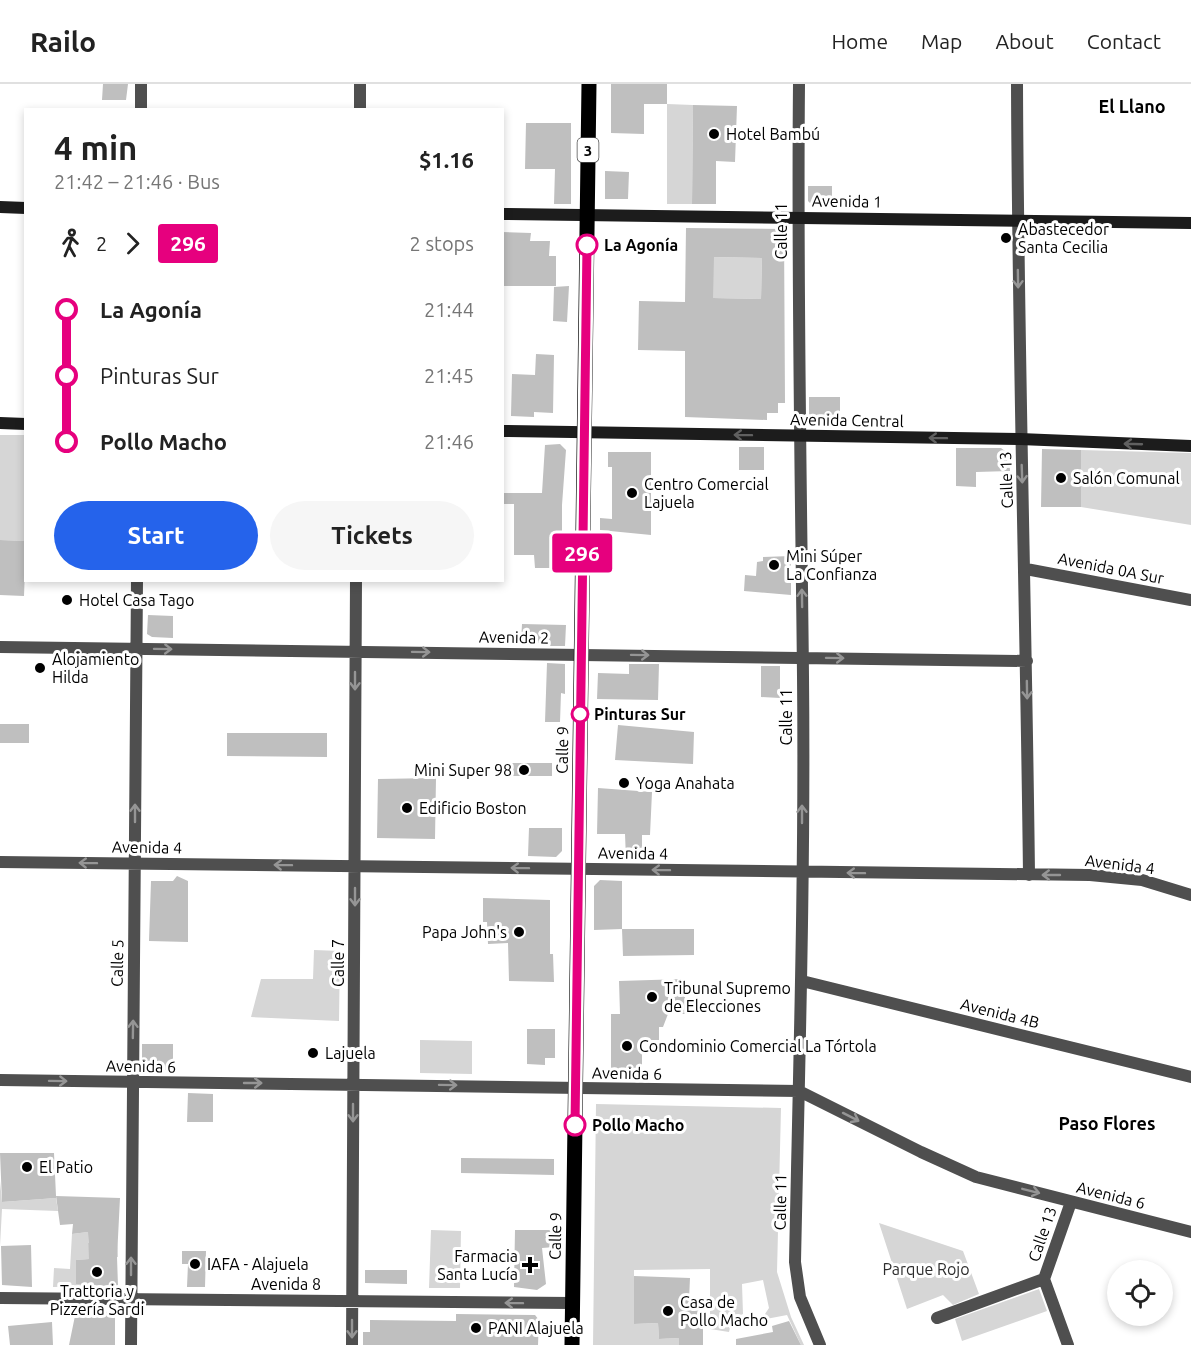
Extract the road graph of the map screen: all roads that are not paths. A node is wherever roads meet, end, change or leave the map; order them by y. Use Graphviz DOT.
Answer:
graph roads {
  1 [pos="141,84"];
  2 [pos="360,84"];
  3 [pos="589,84"];
  4 [pos="799,84"];
  5 [pos="1017,84"];
  6 [pos="141,108"];
  7 [pos="360,108"];
  8 [pos="0,207"];
  9 [pos="24,208"];
  10 [pos="504,214"];
  11 [pos="587,216"];
  12 [pos="797,217"];
  13 [pos="1017,220"];
  14 [pos="1191,223"];
  15 [pos="0,423"];
  16 [pos="24,424"];
  17 [pos="504,431"];
  18 [pos="584,432"];
  19 [pos="800,435"];
  20 [pos="1020,439"];
  21 [pos="1191,446"];
  22 [pos="1026,569"];
  23 [pos="137,582"];
  24 [pos="356,582"];
  25 [pos="1191,600"];
  26 [pos="0,647"];
  27 [pos="136,649"];
  28 [pos="356,652"];
  29 [pos="581,654"];
  30 [pos="802,658"];
  31 [pos="1027,661"];
  32 [pos="0,862"];
  33 [pos="135,864"];
  34 [pos="355,866"];
  35 [pos="578,869"];
  36 [pos="801,872"];
  37 [pos="1029,875"];
  38 [pos="1191,895"];
  39 [pos="802,981"];
  40 [pos="1191,1077"];
  41 [pos="0,1080"];
  42 [pos="132,1082"];
  43 [pos="353,1083"];
  44 [pos="575,1089"];
  45 [pos="799,1091"];
  46 [pos="1071,1202"];
  47 [pos="1191,1232"];
  48 [pos="1044,1279"];
  49 [pos="0,1298"];
  50 [pos="131,1300"];
  51 [pos="352,1301"];
  52 [pos="573,1303"];
  53 [pos="937,1318"];
  54 [pos="130,1345"];
  55 [pos="352,1345"];
  56 [pos="572,1345"];
  57 [pos="820,1345"];
  58 [pos="1068,1345"];
  1 -- 6 [label="street"];
  2 -- 7 [label="street"];
  3 -- 11 [label="main road, Calle 9 / 3"];
  4 -- 12 [label="street, Calle 11"];
  5 -- 13 [label="street, Calle 13"];
  8 -- 9 [label="main road"];
  10 -- 11 [label="main road, Avenida 1"];
  11 -- 12 [label="main road, Avenida 1"];
  11 -- 18 [label="main road, Calle 9 / 3"];
  12 -- 13 [label="main road, Avenida 1"];
  12 -- 19 [label="street, Calle 11"];
  13 -- 14 [label="main road, Avenida 1"];
  13 -- 20 [label="street, Calle 13, one-way"];
  15 -- 16 [label="main road"];
  17 -- 18 [label="main road, Avenida Central"];
  19 -- 18 [label="main road, Avenida Central, one-way"];
  18 -- 29 [label="main road, Calle 9 / 3"];
  20 -- 19 [label="main road, Avenida Central, one-way"];
  30 -- 19 [label="street, Calle 11, one-way"];
  21 -- 20 [label="main road, Avenida Central, one-way"];
  20 -- 22 [label="street, Calle 13, one-way"];
  22 -- 25 [label="street, Avenida 0A Sur"];
  22 -- 31 [label="street, Calle 13"];
  23 -- 27 [label="street, Calle 5"];
  24 -- 28 [label="street, Calle 7"];
  26 -- 27 [label="street, Avenida 2"];
  27 -- 28 [label="street, Avenida 2, one-way"];
  33 -- 27 [label="street, Calle 5, one-way"];
  28 -- 29 [label="street, Avenida 2, one-way"];
  28 -- 34 [label="street, Calle 7, one-way"];
  29 -- 30 [label="street, Avenida 2, one-way"];
  29 -- 35 [label="main road, Calle 9 / 3"];
  30 -- 31 [label="street, Avenida 2, one-way"];
  36 -- 30 [label="street, Calle 11, one-way"];
  31 -- 37 [label="street, Calle 13, one-way"];
  33 -- 32 [label="street, Avenida 4, one-way"];
  34 -- 33 [label="street, Avenida 4, one-way"];
  42 -- 33 [label="street, Calle 5, one-way"];
  35 -- 34 [label="street, Avenida 4, one-way"];
  34 -- 43 [label="street, Calle 7, one-way"];
  36 -- 35 [label="street, Avenida 4, one-way"];
  35 -- 44 [label="main road, Calle 9 / 3"];
  37 -- 36 [label="street, Avenida 4, one-way"];
  36 -- 39 [label="street, Calle 11"];
  38 -- 37 [label="street, Avenida 4, one-way"];
  39 -- 40 [label="street, Avenida 4B"];
  39 -- 45 [label="street, Calle 11"];
  41 -- 42 [label="street, Avenida 6, one-way"];
  42 -- 43 [label="street, Avenida 6, one-way"];
  50 -- 42 [label="street, Calle 5, one-way"];
  43 -- 44 [label="street, Avenida 6, one-way"];
  43 -- 51 [label="street, Calle 7, one-way"];
  44 -- 45 [label="street, Avenida 6"];
  44 -- 52 [label="main road, Calle 9 / 3"];
  45 -- 46 [label="street, Avenida 6, one-way"];
  45 -- 57 [label="street, Calle 11"];
  46 -- 47 [label="street, Avenida 6"];
  46 -- 48 [label="street, Calle 13"];
  48 -- 53 [label="street"];
  48 -- 58 [label="street, Calle 13"];
  49 -- 50 [label="street, Avenida 8"];
  50 -- 51 [label="street, Avenida 8"];
  50 -- 54 [label="street, Calle 5"];
  52 -- 51 [label="street, Avenida 8, one-way"];
  51 -- 55 [label="street, Calle 7, one-way"];
  52 -- 56 [label="main road, Calle 9 / 3"];
}
